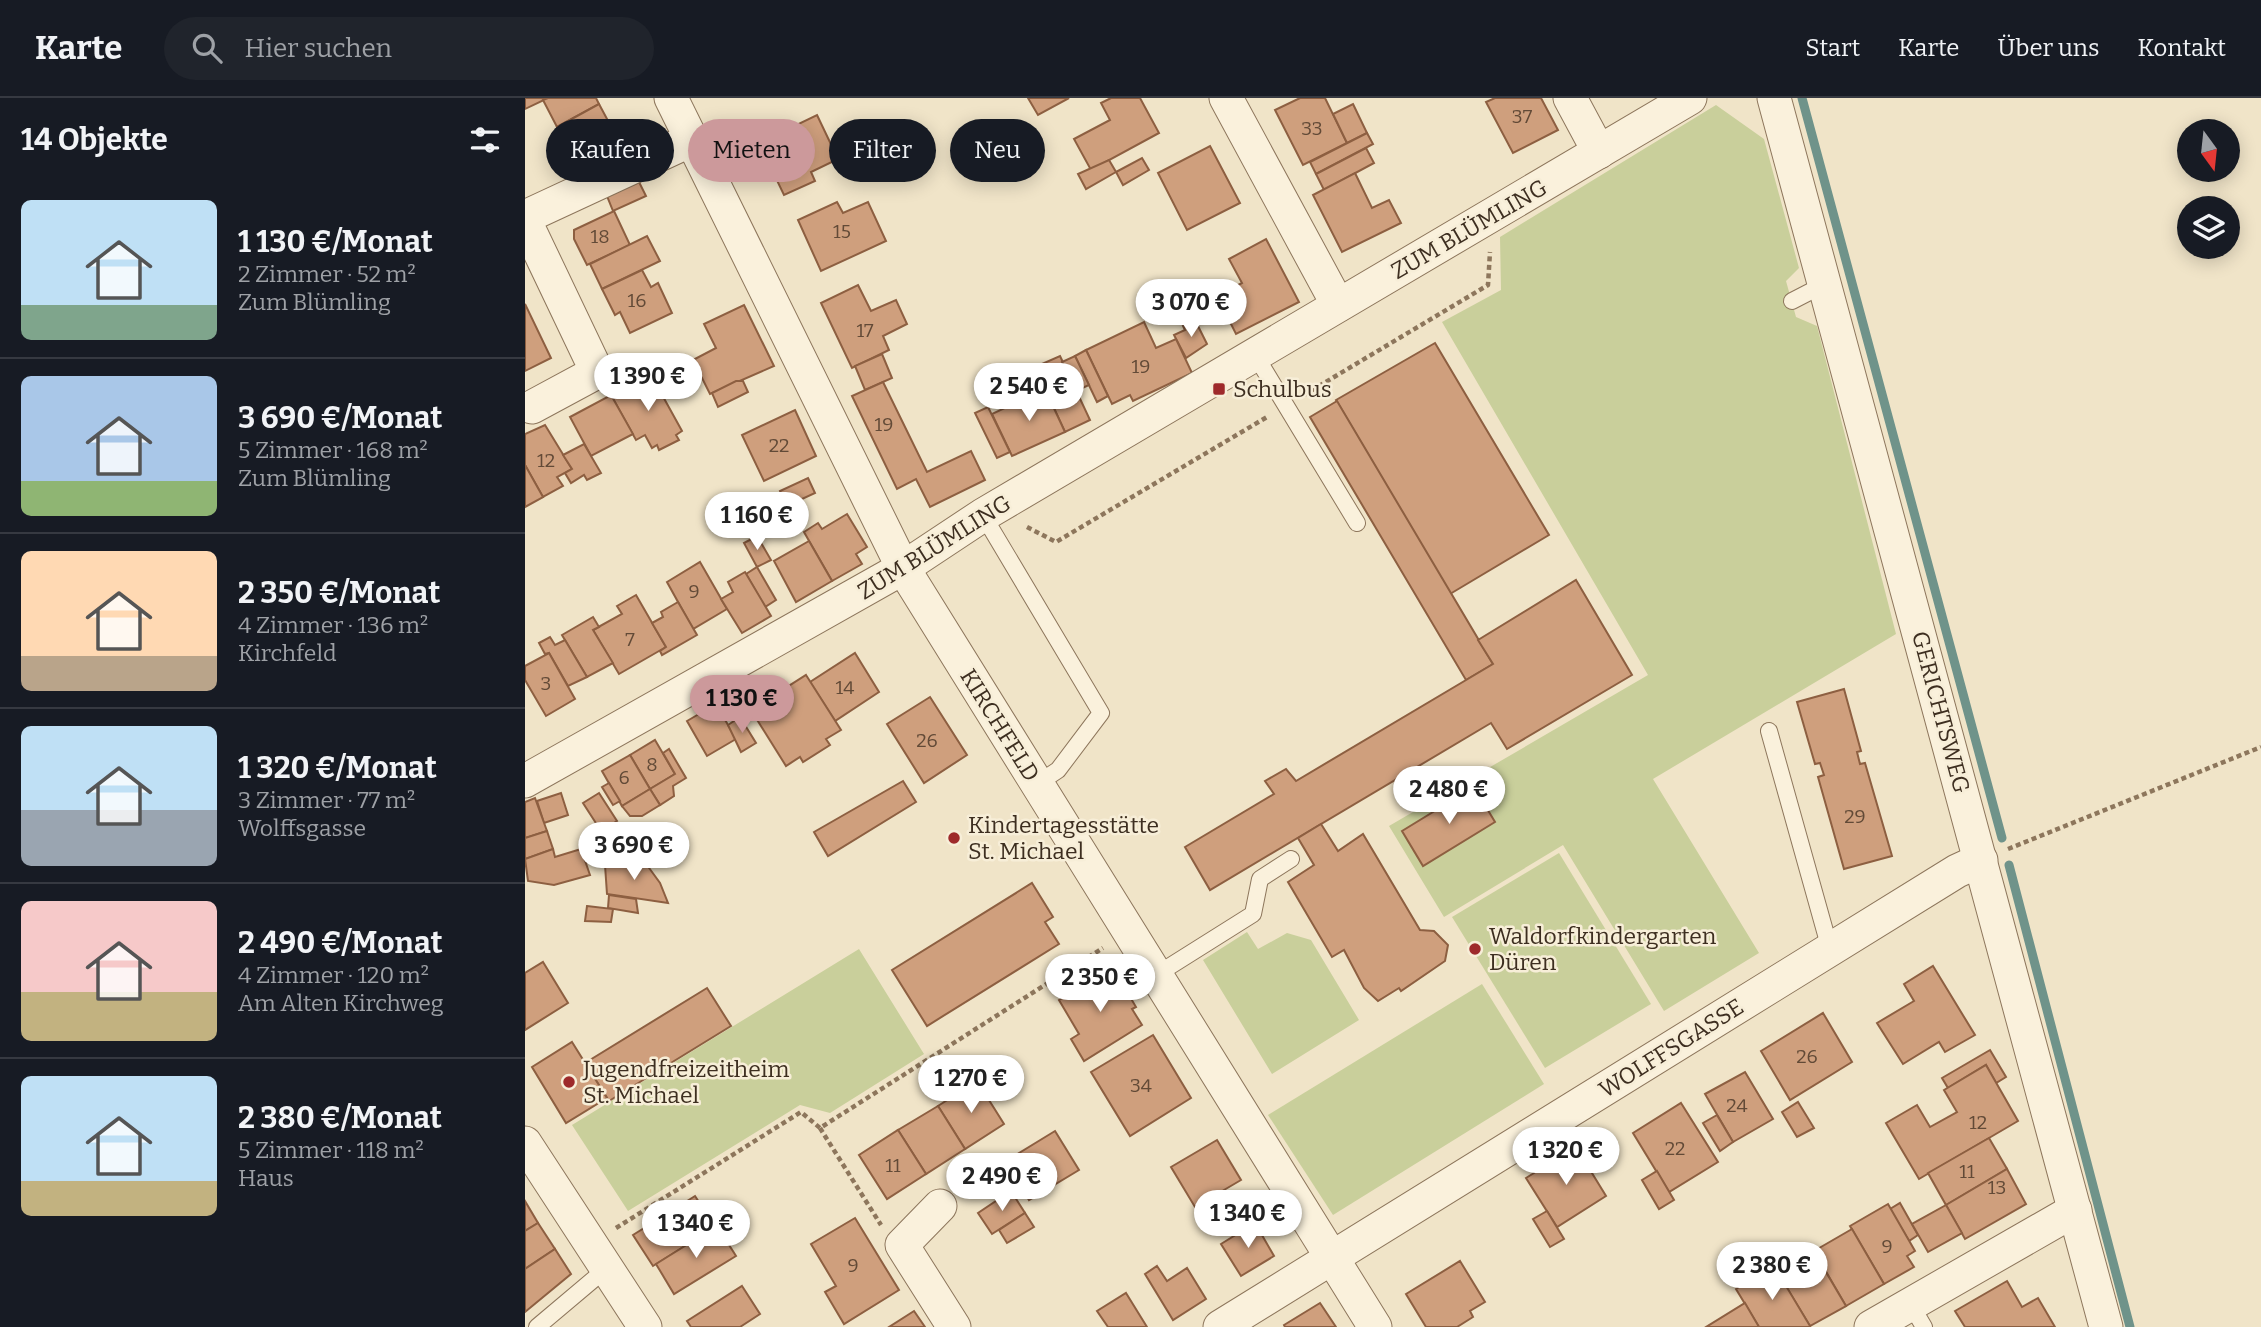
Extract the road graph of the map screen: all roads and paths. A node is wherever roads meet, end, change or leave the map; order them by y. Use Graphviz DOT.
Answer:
graph roads {
  1 [pos="671,98"];
  2 [pos="1226,98"];
  3 [pos="1570,98"];
  4 [pos="1690,98"];
  5 [pos="1774,98"];
  6 [pos="688,134"];
  7 [pos="688,141"];
  8 [pos="1599,152"];
  9 [pos="712,182"];
  10 [pos="525,219"];
  11 [pos="1825,284"];
  12 [pos="1792,301"];
  13 [pos="1338,305"];
  14 [pos="1254,353"];
  15 [pos="532,407"];
  16 [pos="983,515"];
  17 [pos="1357,523"];
  18 [pos="903,568"];
  19 [pos="1769,731"];
  20 [pos="2261,747"];
  21 [pos="525,781"];
  22 [pos="1037,784"];
  23 [pos="1291,859"];
  24 [pos="1981,860"];
  25 [pos="1128,933"];
  26 [pos="1830,949"];
  27 [pos="1156,975"];
  28 [pos="820,1128"];
  29 [pos="525,1143"];
  30 [pos="940,1206"];
  31 [pos="2075,1210"];
  32 [pos="902,1245"];
  33 [pos="600,1255"];
  34 [pos="1333,1258"];
  35 [pos="1917,1315"];
  36 [pos="643,1326"];
  37 [pos="537,1327"];
  38 [pos="954,1327"];
  39 [pos="1220,1327"];
  40 [pos="1375,1327"];
  41 [pos="1871,1327"];
  42 [pos="2106,1327"];
  1 -- 6 [label="street, KIRCHFELD"];
  2 -- 13 [label="street"];
  3 -- 8 [label="street"];
  4 -- 8 [label="street, ZUM BLÜMLING"];
  5 -- 11 [label="street, GERICHTSWEG"];
  7 -- 10 [label="street"];
  8 -- 13 [label="street, ZUM BLÜMLING"];
  9 -- 18 [label="street, KIRCHFELD"];
  10 -- 15 [label="street"];
  11 -- 12 [label="lane"];
  11 -- 24 [label="street, GERICHTSWEG"];
  13 -- 14 [label="street, ZUM BLÜMLING"];
  14 -- 16 [label="street, ZUM BLÜMLING"];
  14 -- 17 [label="lane"];
  16 -- 18 [label="street, ZUM BLÜMLING"];
  16 -- 22 [label="lane"];
  18 -- 21 [label="street, ZUM BLÜMLING"];
  18 -- 22 [label="street, KIRCHFELD"];
  19 -- 26 [label="lane"];
  20 -- 24 [label="path"];
  22 -- 25 [label="street, KIRCHFELD"];
  23 -- 27 [label="lane"];
  24 -- 26 [label="street, WOLFFSGASSE"];
  24 -- 31 [label="street, GERICHTSWEG"];
  25 -- 27 [label="street, KIRCHFELD"];
  25 -- 28 [label="path"];
  26 -- 34 [label="street, WOLFFSGASSE"];
  27 -- 34 [label="street, KIRCHFELD"];
  28 -- 32 [label="path"];
  28 -- 33 [label="path"];
  29 -- 33 [label="street"];
  30 -- 32 [label="street"];
  31 -- 35 [label="street"];
  31 -- 42 [label="street, GERICHTSWEG"];
  32 -- 38 [label="street"];
  33 -- 36 [label="street"];
  33 -- 37 [label="lane"];
  34 -- 39 [label="street, WOLFFSGASSE"];
  34 -- 40 [label="street, KIRCHFELD"];
  35 -- 41 [label="street"];
}
